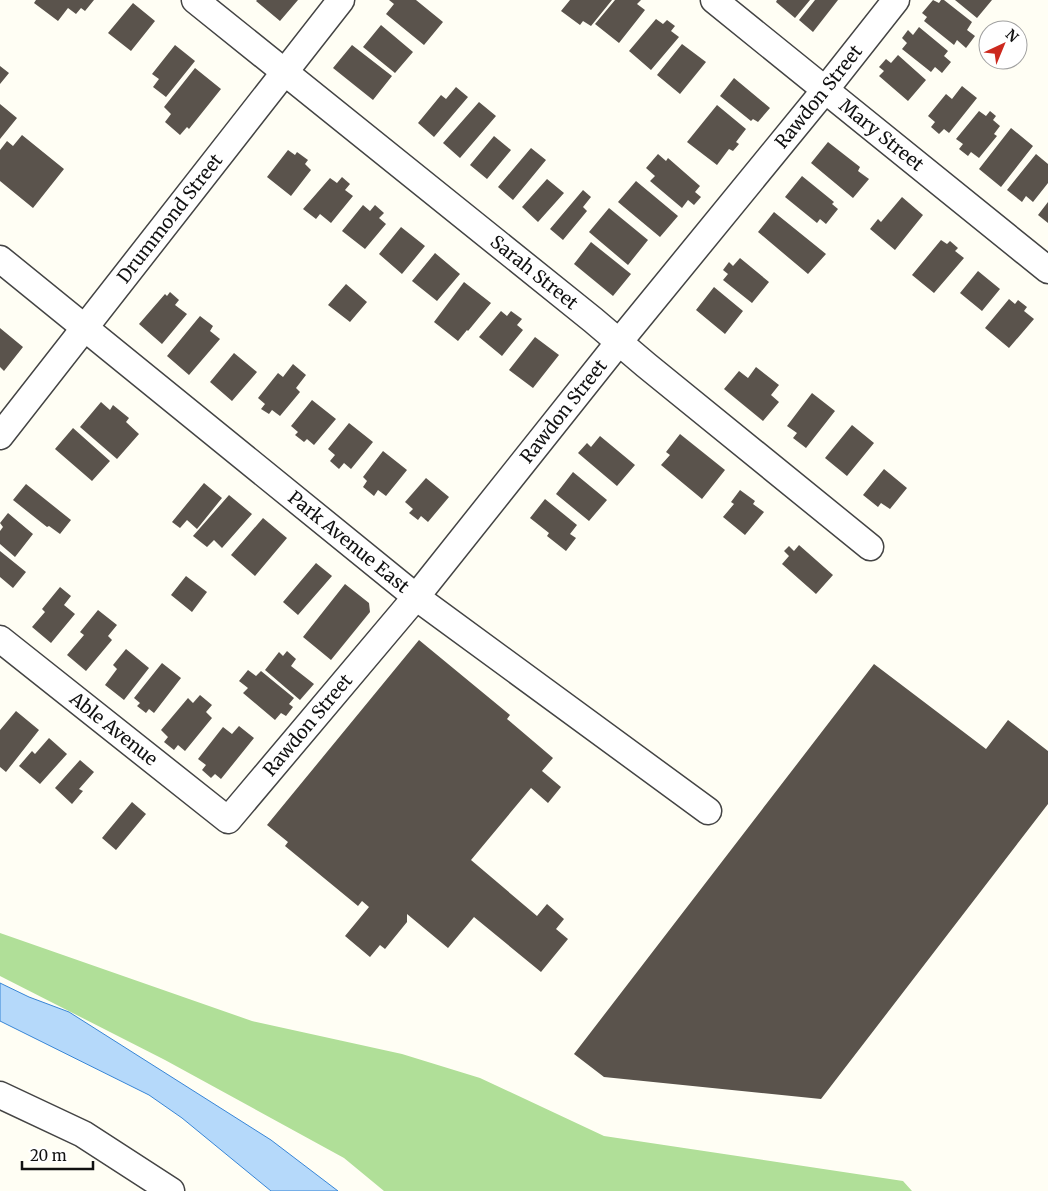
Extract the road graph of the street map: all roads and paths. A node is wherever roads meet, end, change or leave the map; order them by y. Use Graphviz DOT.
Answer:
graph roads {
  1 [pos="195,0"];
  2 [pos="341,0"];
  3 [pos="714,0"];
  4 [pos="896,0"];
  5 [pos="284,72"];
  6 [pos="825,90"];
  7 [pos="0,259"];
  8 [pos="1048,270"];
  9 [pos="85,328"];
  10 [pos="619,342"];
  11 [pos="0,436"];
  12 [pos="870,547"];
  13 [pos="416,597"];
  14 [pos="0,639"];
  15 [pos="708,811"];
  16 [pos="228,820"];
  17 [pos="0,1095"];
  18 [pos="171,1191"];
  1 -- 5 [label="street, Sarah Street"];
  2 -- 5 [label="street, Drummond Street"];
  3 -- 6 [label="street, Mary Street"];
  4 -- 6 [label="street, Rawdon Street"];
  5 -- 9 [label="street, Drummond Street"];
  5 -- 10 [label="street, Sarah Street"];
  6 -- 8 [label="street, Mary Street"];
  6 -- 10 [label="street, Rawdon Street"];
  7 -- 9 [label="street, Park Avenue East"];
  9 -- 11 [label="street, Drummond Street"];
  9 -- 13 [label="street, Park Avenue East"];
  10 -- 12 [label="street, Sarah Street"];
  10 -- 13 [label="street, Rawdon Street"];
  13 -- 15 [label="street, Park Avenue East"];
  13 -- 16 [label="street, Rawdon Street"];
  14 -- 16 [label="street, Able Avenue"];
  17 -- 18 [label="street"];
}
